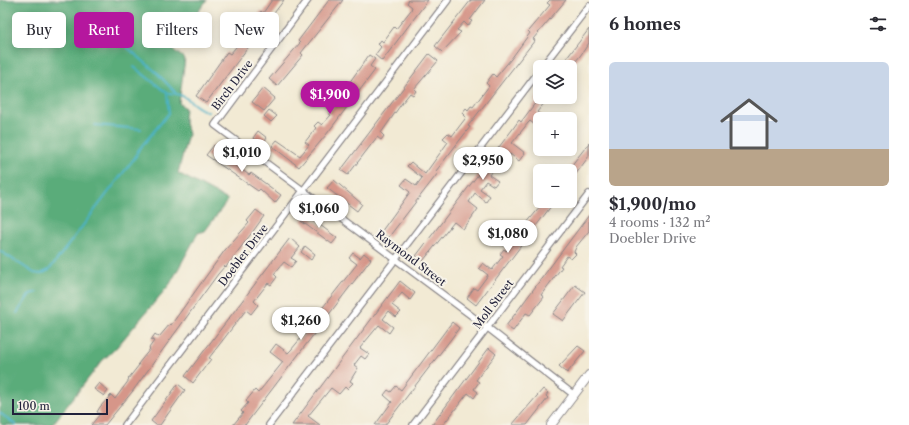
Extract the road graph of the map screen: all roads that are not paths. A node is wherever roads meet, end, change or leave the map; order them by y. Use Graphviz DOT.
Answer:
graph roads {
  1 [pos="308,0"];
  2 [pos="448,0"];
  3 [pos="589,6"];
  4 [pos="547,60"];
  5 [pos="533,79"];
  6 [pos="215,125"];
  7 [pos="304,191"];
  8 [pos="589,194"];
  9 [pos="395,259"];
  10 [pos="488,328"];
  11 [pos="589,375"];
  12 [pos="574,395"];
  13 [pos="125,425"];
  14 [pos="269,425"];
  15 [pos="413,425"];
  16 [pos="551,425"];
  1 -- 6 [label="street, Birch Drive"];
  2 -- 7 [label="street, Doebler Drive"];
  3 -- 4 [label="street"];
  5 -- 9 [label="street"];
  6 -- 7 [label="street, Raymond Street"];
  7 -- 9 [label="street, Raymond Street"];
  7 -- 13 [label="street, Doebler Drive"];
  8 -- 10 [label="street, Moll Street"];
  9 -- 10 [label="street, Raymond Street"];
  9 -- 14 [label="street"];
  10 -- 12 [label="street, Raymond Street"];
  10 -- 15 [label="street, Moll Street"];
  11 -- 12 [label="main road"];
  12 -- 16 [label="main road"];
}
